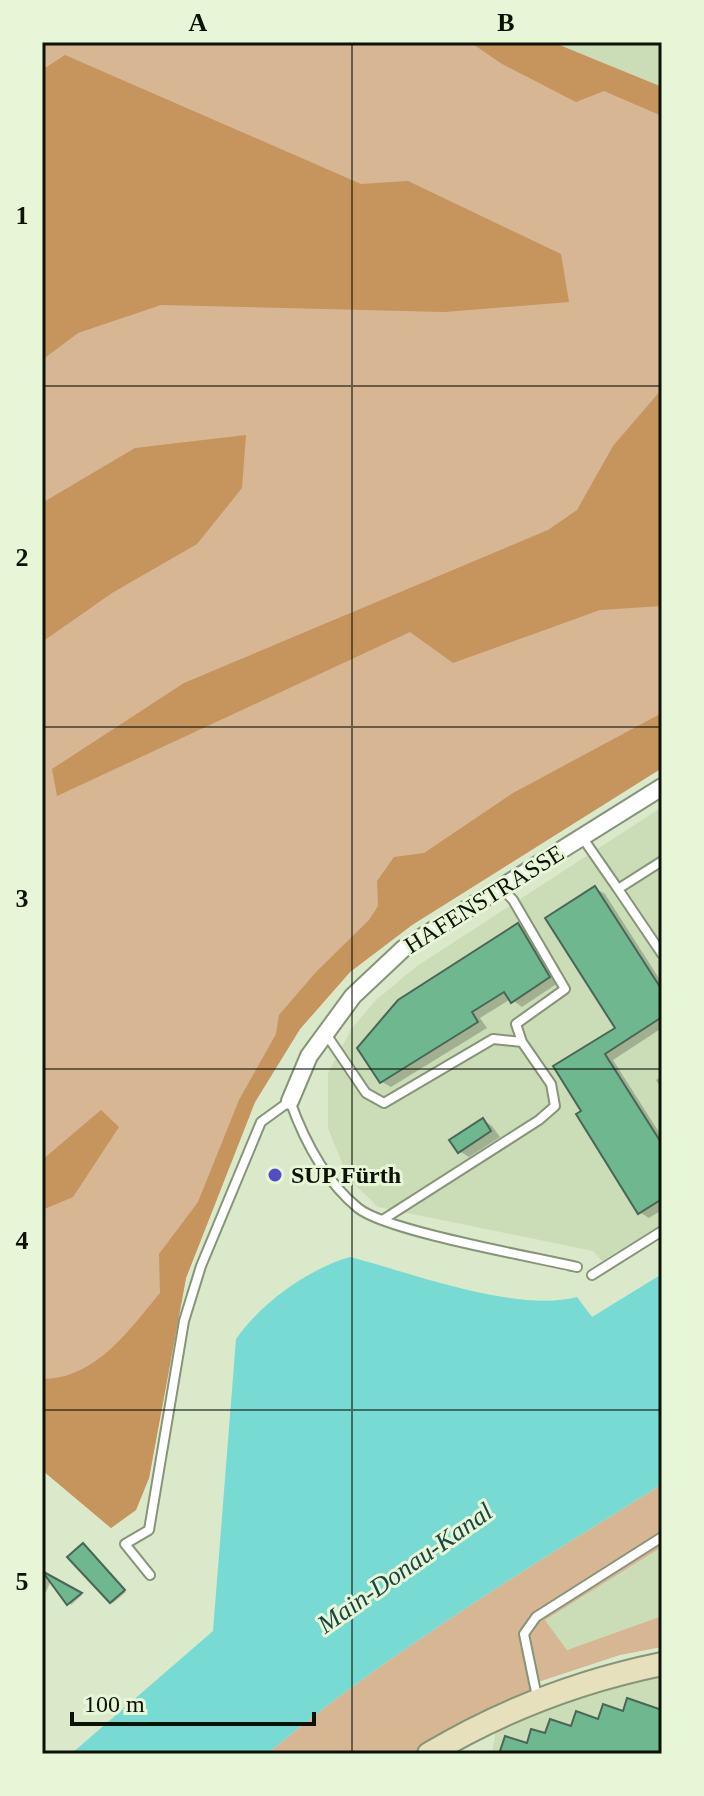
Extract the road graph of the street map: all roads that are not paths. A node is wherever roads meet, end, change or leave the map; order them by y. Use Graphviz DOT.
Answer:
graph roads {
  1 [pos="662,787"];
  2 [pos="582,837"];
  3 [pos="662,861"];
  4 [pos="501,887"];
  5 [pos="618,889"];
  6 [pos="662,954"];
  7 [pos="325,1033"];
  8 [pos="522,1042"];
  9 [pos="290,1101"];
  10 [pos="384,1219"];
  11 [pos="662,1231"];
  12 [pos="577,1267"];
  13 [pos="592,1275"];
  14 [pos="662,1537"];
  15 [pos="150,1575"];
  16 [pos="662,1664"];
  17 [pos="538,1700"];
  18 [pos="429,1754"];
  1 -- 2 [label="street, HAFENSTRASSE"];
  2 -- 4 [label="street, HAFENSTRASSE"];
  2 -- 5 [label="lane"];
  3 -- 5 [label="lane"];
  4 -- 7 [label="street, HAFENSTRASSE"];
  4 -- 8 [label="lane"];
  5 -- 6 [label="lane"];
  7 -- 8 [label="lane"];
  7 -- 9 [label="street, HAFENSTRASSE"];
  8 -- 10 [label="lane"];
  9 -- 10 [label="lane"];
  9 -- 15 [label="lane"];
  10 -- 12 [label="lane"];
  11 -- 13 [label="lane"];
  14 -- 17 [label="lane"];
  16 -- 17 [label="main road"];
  17 -- 18 [label="main road"];
}
